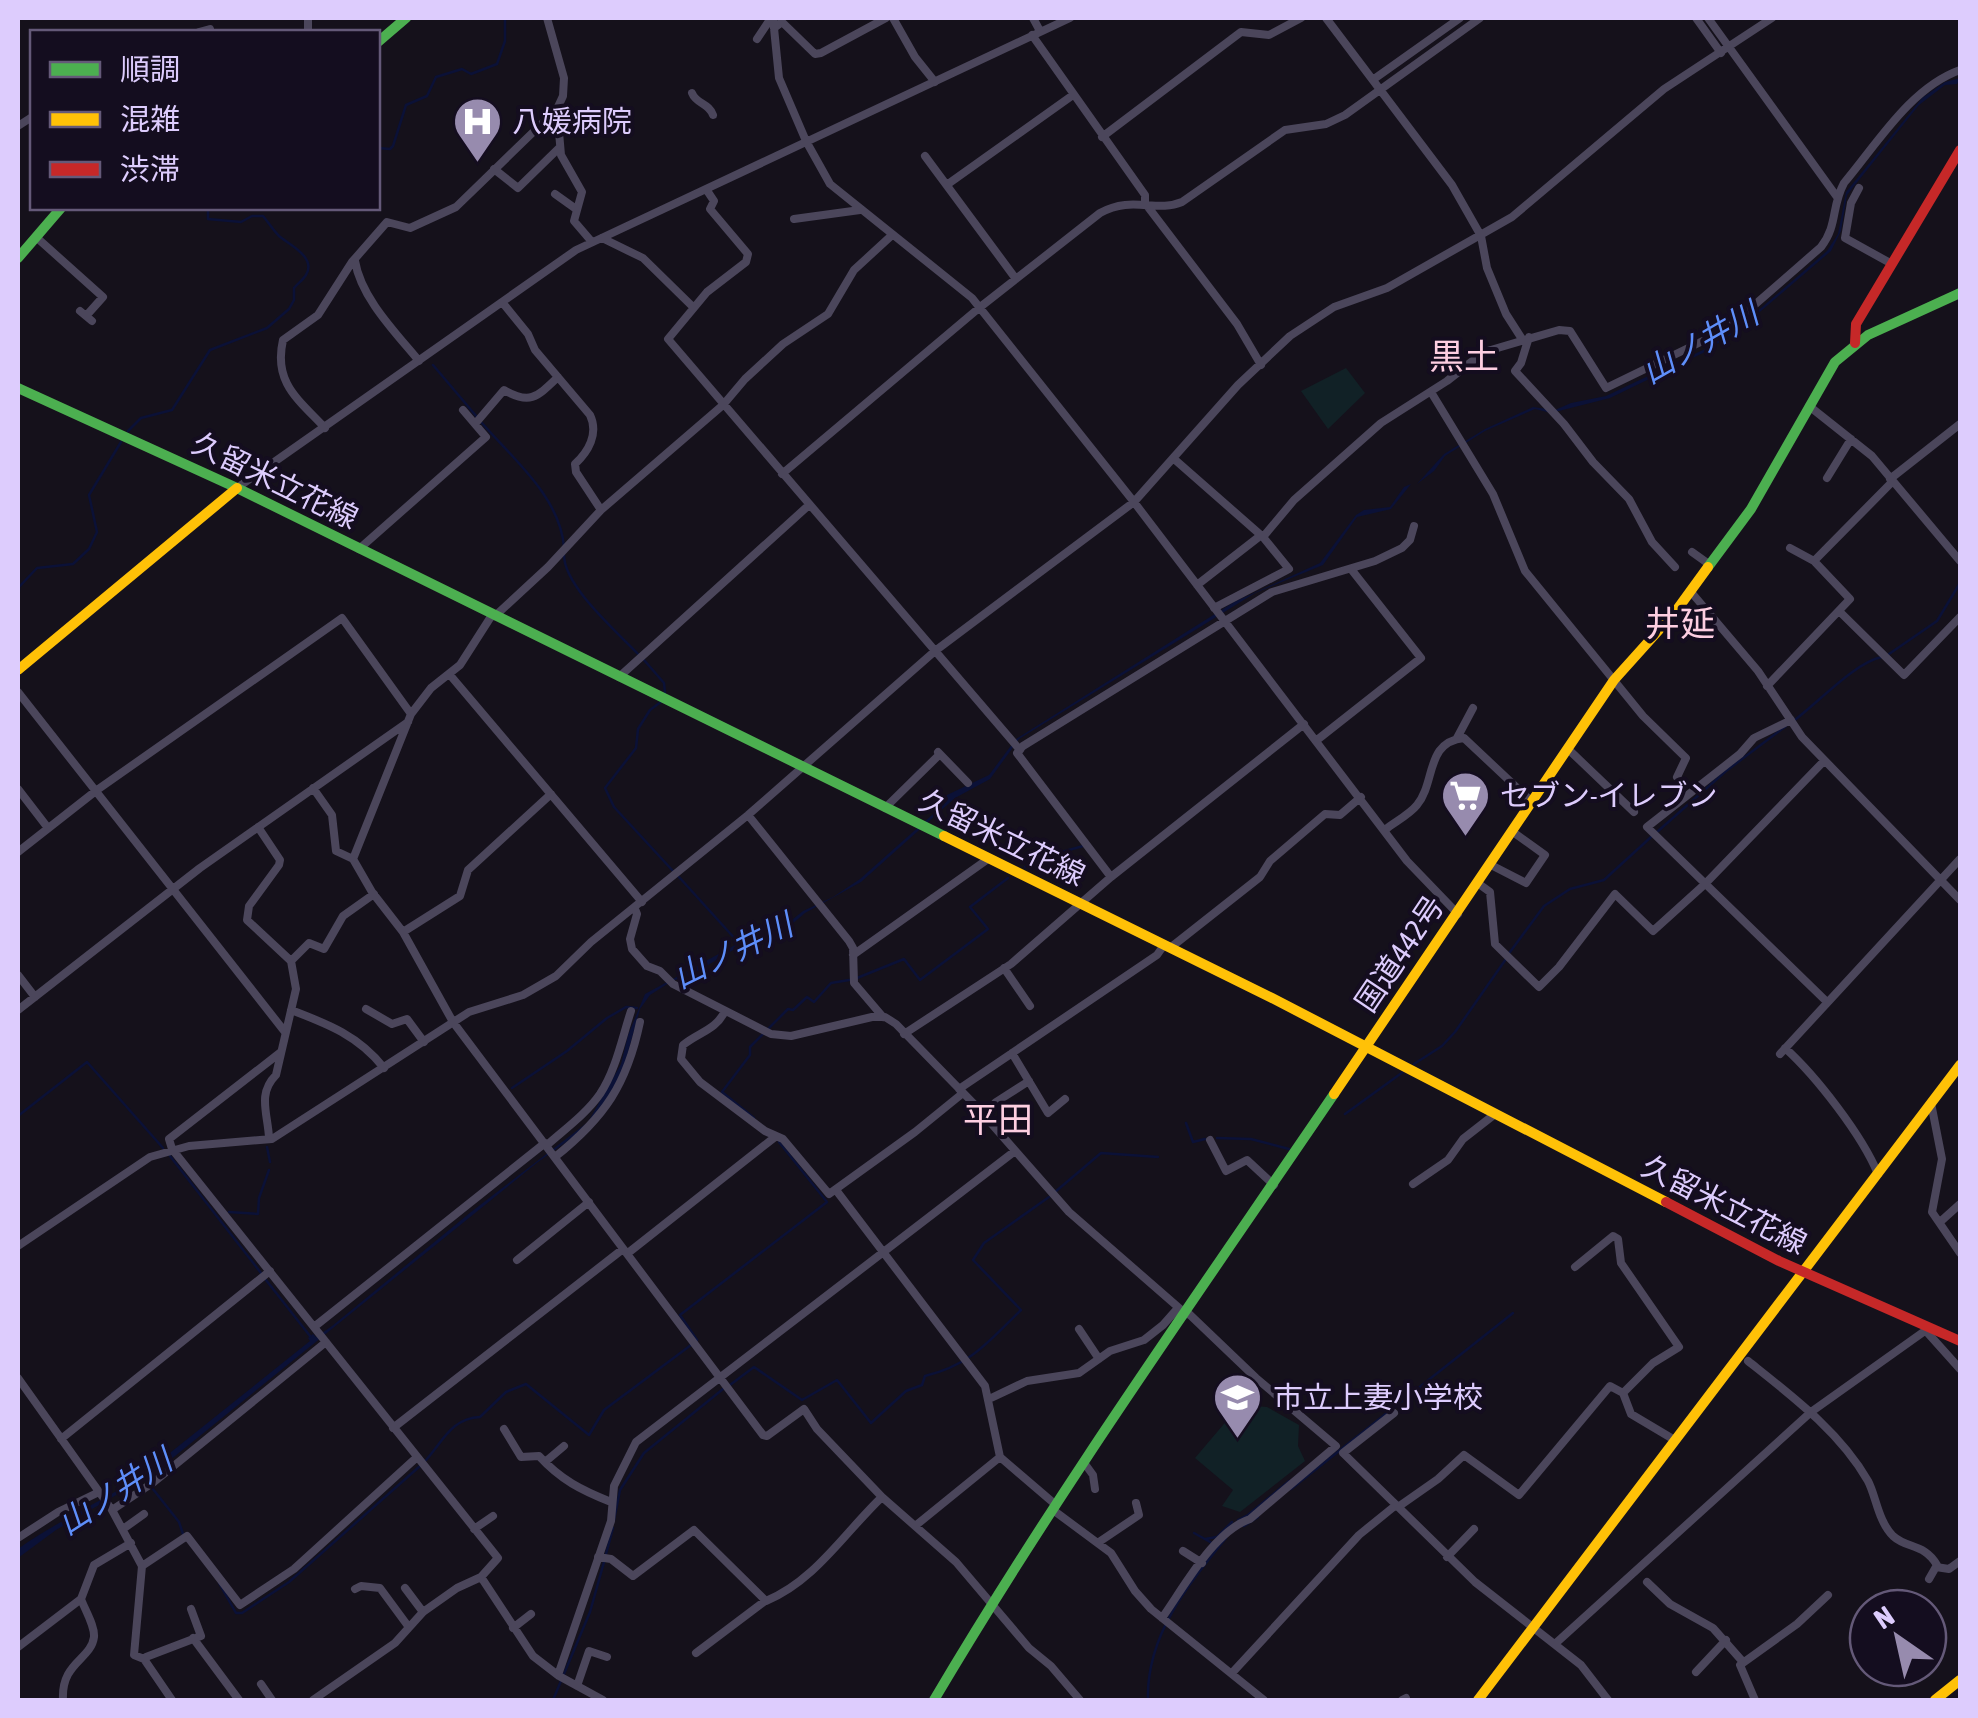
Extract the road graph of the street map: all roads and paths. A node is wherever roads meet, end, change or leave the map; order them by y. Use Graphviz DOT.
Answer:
graph roads {
  1 [pos="406,18"];
  2 [pos="546,18"];
  3 [pos="889,18"];
  4 [pos="1033,18"];
  5 [pos="1070,18"];
  6 [pos="1301,18"];
  7 [pos="1326,18"];
  8 [pos="1460,18"];
  9 [pos="1480,18"];
  10 [pos="1696,18"];
  11 [pos="1708,18"];
  12 [pos="1772,18"];
  13 [pos="773,21"];
  14 [pos="210,29"];
  15 [pos="206,30"];
  16 [pos="1036,34"];
  17 [pos="757,38"];
  18 [pos="380,40"];
  19 [pos="1725,50"];
  20 [pos="1960,70"];
  21 [pos="1374,79"];
  22 [pos="934,82"];
  23 [pos="1380,88"];
  24 [pos="692,93"];
  25 [pos="1073,95"];
  26 [pos="558,109"];
  27 [pos="713,115"];
  28 [pos="1102,137"];
  29 [pos="806,141"];
  30 [pos="560,148"];
  31 [pos="1960,150"];
  32 [pos="925,156"];
  33 [pos="494,170"];
  34 [pos="948,184"];
  35 [pos="1859,188"];
  36 [pos="706,189"];
  37 [pos="555,194"];
  38 [pos="1843,201"];
  39 [pos="1145,203"];
  40 [pos="576,209"];
  41 [pos="60,210"];
  42 [pos="860,210"];
  43 [pos="794,219"];
  44 [pos="892,236"];
  45 [pos="1481,236"];
  46 [pos="36,237"];
  47 [pos="601,238"];
  48 [pos="592,242"];
  49 [pos="18,258"];
  50 [pos="356,258"];
  51 [pos="1892,264"];
  52 [pos="1016,279"];
  53 [pos="1960,293"];
  54 [pos="502,302"];
  55 [pos="693,307"];
  56 [pos="980,308"];
  57 [pos="86,316"];
  58 [pos="1526,338"];
  59 [pos="1855,343"];
  60 [pos="419,361"];
  61 [pos="1261,366"];
  62 [pos="558,377"];
  63 [pos="18,388"];
  64 [pos="1431,392"];
  65 [pos="722,405"];
  66 [pos="1809,406"];
  67 [pos="463,410"];
  68 [pos="475,424"];
  69 [pos="1960,424"];
  70 [pos="325,428"];
  71 [pos="1851,439"];
  72 [pos="1173,458"];
  73 [pos="782,474"];
  74 [pos="1827,478"];
  75 [pos="1891,481"];
  76 [pos="237,488"];
  77 [pos="1134,502"];
  78 [pos="809,505"];
  79 [pos="601,510"];
  80 [pos="1414,526"];
  81 [pos="1261,536"];
  82 [pos="1790,548"];
  83 [pos="358,550"];
  84 [pos="1692,552"];
  85 [pos="1814,561"];
  86 [pos="1960,561"];
  87 [pos="1706,562"];
  88 [pos="1674,567"];
  89 [pos="1351,569"];
  90 [pos="1197,585"];
  91 [pos="1690,592"];
  92 [pos="1214,608"];
  93 [pos="1839,611"];
  94 [pos="493,615"];
  95 [pos="1960,617"];
  96 [pos="1224,620"];
  97 [pos="935,652"];
  98 [pos="18,670"];
  99 [pos="450,675"];
  100 [pos="619,677"];
  101 [pos="1614,680"];
  102 [pos="1767,686"];
  103 [pos="18,692"];
  104 [pos="1473,708"];
  105 [pos="409,718"];
  106 [pos="1791,720"];
  107 [pos="1304,724"];
  108 [pos="1457,738"];
  109 [pos="1317,740"];
  110 [pos="1020,750"];
  111 [pos="1568,750"];
  112 [pos="1824,761"];
  113 [pos="802,768"];
  114 [pos="968,783"];
  115 [pos="313,788"];
  116 [pos="18,789"];
  117 [pos="97,790"];
  118 [pos="1694,791"];
  119 [pos="551,794"];
  120 [pos="1361,798"];
  121 [pos="1533,802"];
  122 [pos="885,808"];
  123 [pos="1634,812"];
  124 [pos="748,815"];
  125 [pos="258,827"];
  126 [pos="48,828"];
  127 [pos="1386,829"];
  128 [pos="1514,832"];
  129 [pos="18,852"];
  130 [pos="988,858"];
  131 [pos="353,859"];
  132 [pos="1960,859"];
  133 [pos="1491,865"];
  134 [pos="1112,877"];
  135 [pos="1940,879"];
  136 [pos="1479,884"];
  137 [pos="1705,884"];
  138 [pos="172,888"];
  139 [pos="374,894"];
  140 [pos="1960,900"];
  141 [pos="1080,904"];
  142 [pos="638,906"];
  143 [pos="1458,914"];
  144 [pos="403,932"];
  145 [pos="1167,947"];
  146 [pos="853,954"];
  147 [pos="292,961"];
  148 [pos="1004,968"];
  149 [pos="18,974"];
  150 [pos="35,997"];
  151 [pos="1827,1002"];
  152 [pos="1030,1006"];
  153 [pos="366,1009"];
  154 [pos="18,1010"];
  155 [pos="291,1010"];
  156 [pos="632,1011"];
  157 [pos="725,1011"];
  158 [pos="883,1017"];
  159 [pos="453,1022"];
  160 [pos="640,1022"];
  161 [pos="285,1032"];
  162 [pos="904,1034"];
  163 [pos="424,1042"];
  164 [pos="1368,1046"];
  165 [pos="281,1052"];
  166 [pos="1012,1053"];
  167 [pos="1960,1065"];
  168 [pos="384,1068"];
  169 [pos="1029,1081"];
  170 [pos="961,1091"];
  171 [pos="1064,1099"];
  172 [pos="1932,1103"];
  173 [pos="1496,1114"];
  174 [pos="984,1115"];
  175 [pos="775,1137"];
  176 [pos="269,1138"];
  177 [pos="1210,1140"];
  178 [pos="546,1144"];
  179 [pos="172,1149"];
  180 [pos="1015,1151"];
  181 [pos="555,1157"];
  182 [pos="1878,1174"];
  183 [pos="1413,1184"];
  184 [pos="1274,1185"];
  185 [pos="836,1190"];
  186 [pos="589,1202"];
  187 [pos="1960,1204"];
  188 [pos="1940,1222"];
  189 [pos="1959,1241"];
  190 [pos="18,1246"];
  191 [pos="626,1251"];
  192 [pos="885,1252"];
  193 [pos="1960,1253"];
  194 [pos="517,1260"];
  195 [pos="1576,1266"];
  196 [pos="270,1271"];
  197 [pos="1804,1273"];
  198 [pos="1184,1312"];
  199 [pos="314,1327"];
  200 [pos="1079,1329"];
  201 [pos="1928,1329"];
  202 [pos="1960,1341"];
  203 [pos="326,1342"];
  204 [pos="1099,1358"];
  205 [pos="1748,1362"];
  206 [pos="1960,1369"];
  207 [pos="18,1378"];
  208 [pos="721,1379"];
  209 [pos="1624,1392"];
  210 [pos="989,1399"];
  211 [pos="1812,1412"];
  212 [pos="1394,1413"];
  213 [pos="393,1428"];
  214 [pos="504,1428"];
  215 [pos="1673,1439"];
  216 [pos="61,1440"];
  217 [pos="564,1446"];
  218 [pos="1000,1457"];
  219 [pos="416,1458"];
  220 [pos="545,1462"];
  221 [pos="1085,1464"];
  222 [pos="1095,1489"];
  223 [pos="99,1492"];
  224 [pos="882,1497"];
  225 [pos="612,1502"];
  226 [pos="1136,1502"];
  227 [pos="1397,1506"];
  228 [pos="1055,1507"];
  229 [pos="112,1510"];
  230 [pos="144,1514"];
  231 [pos="492,1516"];
  232 [pos="915,1526"];
  233 [pos="123,1528"];
  234 [pos="474,1528"];
  235 [pos="1474,1529"];
  236 [pos="18,1538"];
  237 [pos="1099,1542"];
  238 [pos="132,1544"];
  239 [pos="1182,1551"];
  240 [pos="598,1556"];
  241 [pos="1447,1557"];
  242 [pos="1960,1561"];
  243 [pos="1202,1562"];
  244 [pos="142,1566"];
  245 [pos="1936,1567"];
  246 [pos="481,1577"];
  247 [pos="1929,1579"];
  248 [pos="1646,1582"];
  249 [pos="355,1588"];
  250 [pos="405,1588"];
  251 [pos="1828,1595"];
  252 [pos="80,1599"];
  253 [pos="764,1601"];
  254 [pos="992,1602"];
  255 [pos="192,1609"];
  256 [pos="423,1612"];
  257 [pos="532,1614"];
  258 [pos="1165,1620"];
  259 [pos="408,1626"];
  260 [pos="1533,1627"];
  261 [pos="513,1628"];
  262 [pos="193,1638"];
  263 [pos="1726,1640"];
  264 [pos="1556,1642"];
  265 [pos="18,1647"];
  266 [pos="696,1653"];
  267 [pos="146,1657"];
  268 [pos="607,1657"];
  269 [pos="1744,1662"];
  270 [pos="1696,1672"];
  271 [pos="1232,1673"];
  272 [pos="560,1676"];
  273 [pos="1960,1680"];
  274 [pos="262,1684"];
  275 [pos="577,1686"];
  276 [pos="63,1700"];
  277 [pos="172,1700"];
  278 [pos="239,1700"];
  279 [pos="272,1700"];
  280 [pos="313,1700"];
  281 [pos="603,1700"];
  282 [pos="934,1700"];
  283 [pos="1080,1700"];
  284 [pos="1264,1700"];
  285 [pos="1478,1700"];
  286 [pos="1608,1700"];
  287 [pos="1755,1700"];
  288 [pos="1934,1700"];
  1 -- 18 [label="main road"];
  2 -- 26 [label="street"];
  3 -- 13 [label="street"];
  3 -- 22 [label="street"];
  4 -- 16 [label="street"];
  5 -- 16 [label="street"];
  6 -- 28 [label="street"];
  7 -- 21 [label="street"];
  8 -- 21 [label="street"];
  9 -- 23 [label="street"];
  10 -- 19 [label="street"];
  11 -- 19 [label="street"];
  12 -- 19 [label="street"];
  13 -- 17 [label="street"];
  13 -- 29 [label="street"];
  14 -- 15 [label="street"];
  16 -- 22 [label="street"];
  16 -- 25 [label="street"];
  19 -- 38 [label="street"];
  19 -- 45 [label="street"];
  20 -- 38 [label="street"];
  21 -- 23 [label="street"];
  22 -- 29 [label="street"];
  23 -- 39 [label="street"];
  23 -- 45 [label="street"];
  24 -- 27 [label="street"];
  25 -- 28 [label="street"];
  25 -- 34 [label="street"];
  26 -- 30 [label="street"];
  26 -- 33 [label="street"];
  28 -- 39 [label="street"];
  29 -- 36 [label="street"];
  29 -- 42 [label="street"];
  30 -- 33 [label="street"];
  30 -- 40 [label="street"];
  31 -- 51 [label="main road"];
  32 -- 34 [label="street"];
  33 -- 50 [label="street"];
  34 -- 52 [label="street"];
  35 -- 38 [label="street"];
  36 -- 47 [label="street"];
  36 -- 55 [label="street"];
  37 -- 40 [label="street"];
  38 -- 51 [label="street"];
  38 -- 58 [label="street"];
  39 -- 52 [label="street"];
  39 -- 61 [label="street"];
  40 -- 48 [label="street"];
  41 -- 46 [label="main road"];
  42 -- 43 [label="street"];
  42 -- 44 [label="street"];
  44 -- 56 [label="street"];
  44 -- 65 [label="street"];
  45 -- 58 [label="street"];
  45 -- 61 [label="street"];
  46 -- 49 [label="main road"];
  46 -- 57 [label="street"];
  47 -- 48 [label="street"];
  47 -- 55 [label="street"];
  48 -- 54 [label="street"];
  50 -- 60 [label="street"];
  50 -- 70 [label="street"];
  51 -- 59 [label="main road"];
  52 -- 56 [label="street"];
  53 -- 59 [label="main road, 国道442号"];
  54 -- 60 [label="street"];
  54 -- 62 [label="street"];
  55 -- 65 [label="street"];
  56 -- 73 [label="street"];
  56 -- 77 [label="street"];
  58 -- 64 [label="street"];
  58 -- 88 [label="street"];
  59 -- 66 [label="main road, 国道442号"];
  60 -- 70 [label="street"];
  61 -- 72 [label="street"];
  62 -- 68 [label="street"];
  62 -- 79 [label="street"];
  63 -- 76 [label="main road, 久留米立花線"];
  64 -- 81 [label="street"];
  64 -- 101 [label="street"];
  65 -- 73 [label="street"];
  65 -- 79 [label="street"];
  66 -- 71 [label="street"];
  66 -- 91 [label="main road, 国道442号"];
  67 -- 68 [label="street"];
  68 -- 83 [label="street"];
  69 -- 75 [label="street"];
  70 -- 76 [label="street"];
  71 -- 74 [label="street"];
  71 -- 75 [label="street"];
  72 -- 77 [label="street"];
  72 -- 81 [label="street"];
  73 -- 78 [label="street"];
  75 -- 85 [label="street"];
  75 -- 86 [label="street"];
  76 -- 83 [label="main road, 久留米立花線"];
  76 -- 98 [label="main road"];
  77 -- 90 [label="street"];
  77 -- 97 [label="street"];
  78 -- 97 [label="street"];
  78 -- 100 [label="street"];
  79 -- 94 [label="street"];
  80 -- 89 [label="street"];
  81 -- 90 [label="street"];
  81 -- 92 [label="street"];
  82 -- 85 [label="street"];
  83 -- 94 [label="main road, 久留米立花線"];
  84 -- 87 [label="street"];
  85 -- 93 [label="street"];
  89 -- 96 [label="street"];
  89 -- 109 [label="street"];
  90 -- 92 [label="street"];
  91 -- 101 [label="main road, 国道442号"];
  91 -- 102 [label="street"];
  92 -- 96 [label="street"];
  93 -- 95 [label="street"];
  93 -- 102 [label="street"];
  94 -- 99 [label="street"];
  94 -- 100 [label="main road, 久留米立花線"];
  96 -- 107 [label="street"];
  96 -- 110 [label="street"];
  97 -- 110 [label="street"];
  97 -- 113 [label="street"];
  99 -- 105 [label="street"];
  99 -- 119 [label="street"];
  100 -- 113 [label="main road, 久留米立花線"];
  101 -- 111 [label="main road, 国道442号"];
  101 -- 118 [label="street"];
  102 -- 106 [label="street"];
  103 -- 117 [label="street"];
  104 -- 108 [label="street"];
  105 -- 115 [label="street"];
  105 -- 117 [label="street"];
  105 -- 131 [label="street"];
  106 -- 112 [label="street"];
  106 -- 118 [label="street"];
  107 -- 109 [label="street"];
  107 -- 134 [label="street"];
  108 -- 121 [label="street"];
  108 -- 127 [label="street"];
  109 -- 120 [label="street"];
  110 -- 134 [label="street"];
  111 -- 121 [label="main road, 国道442号"];
  111 -- 123 [label="street"];
  112 -- 135 [label="street"];
  112 -- 137 [label="street"];
  113 -- 122 [label="main road, 久留米立花線"];
  113 -- 124 [label="street"];
  114 -- 122 [label="street"];
  115 -- 125 [label="street"];
  115 -- 131 [label="street"];
  116 -- 126 [label="street"];
  117 -- 126 [label="street"];
  117 -- 138 [label="street"];
  118 -- 137 [label="street"];
  119 -- 142 [label="street"];
  119 -- 144 [label="street"];
  120 -- 127 [label="street"];
  120 -- 145 [label="street"];
  121 -- 128 [label="main road, 国道442号"];
  122 -- 130 [label="main road, 久留米立花線"];
  124 -- 142 [label="street"];
  124 -- 146 [label="street"];
  125 -- 138 [label="street"];
  125 -- 147 [label="street"];
  126 -- 129 [label="street"];
  127 -- 143 [label="street"];
  128 -- 133 [label="main road, 国道442号"];
  128 -- 133 [label="street"];
  130 -- 141 [label="main road, 久留米立花線"];
  130 -- 146 [label="street"];
  131 -- 139 [label="street"];
  132 -- 135 [label="street"];
  133 -- 136 [label="main road, 国道442号"];
  134 -- 141 [label="street"];
  135 -- 140 [label="street"];
  135 -- 151 [label="street"];
  136 -- 137 [label="street"];
  136 -- 143 [label="main road, 国道442号"];
  137 -- 151 [label="street"];
  138 -- 150 [label="street"];
  138 -- 161 [label="street"];
  139 -- 144 [label="street"];
  139 -- 147 [label="street"];
  141 -- 145 [label="main road, 久留米立花線"];
  141 -- 148 [label="street"];
  142 -- 157 [label="street"];
  142 -- 159 [label="street"];
  143 -- 164 [label="main road, 国道442号"];
  144 -- 159 [label="street"];
  145 -- 164 [label="main road, 久留米立花線"];
  145 -- 166 [label="street"];
  146 -- 158 [label="street"];
  147 -- 155 [label="street"];
  148 -- 152 [label="street"];
  148 -- 162 [label="street"];
  149 -- 150 [label="street"];
  150 -- 154 [label="street"];
  151 -- 182 [label="street"];
  153 -- 163 [label="street"];
  155 -- 161 [label="street"];
  155 -- 168 [label="street"];
  156 -- 178 [label="street"];
  157 -- 158 [label="street"];
  157 -- 175 [label="street"];
  158 -- 162 [label="street"];
  159 -- 163 [label="street"];
  159 -- 178 [label="street"];
  160 -- 181 [label="street"];
  161 -- 165 [label="street"];
  162 -- 170 [label="street"];
  163 -- 168 [label="street"];
  164 -- 173 [label="main road, 久留米立花線"];
  164 -- 184 [label="main road, 国道442号"];
  165 -- 176 [label="street"];
  165 -- 179 [label="street"];
  166 -- 169 [label="street"];
  166 -- 170 [label="street"];
  167 -- 172 [label="main road"];
  168 -- 176 [label="street"];
  169 -- 171 [label="street"];
  169 -- 174 [label="street"];
  170 -- 174 [label="street"];
  170 -- 185 [label="street"];
  172 -- 182 [label="main road"];
  172 -- 188 [label="street"];
  173 -- 183 [label="street"];
  173 -- 197 [label="main road, 久留米立花線"];
  174 -- 180 [label="street"];
  175 -- 185 [label="street"];
  175 -- 191 [label="street"];
  176 -- 179 [label="street"];
  177 -- 184 [label="street"];
  178 -- 181 [label="street"];
  178 -- 199 [label="street"];
  179 -- 190 [label="street"];
  179 -- 196 [label="street"];
  180 -- 192 [label="street"];
  180 -- 198 [label="street"];
  181 -- 186 [label="street"];
  182 -- 197 [label="main road"];
  184 -- 198 [label="main road, 国道442号"];
  185 -- 192 [label="street"];
  186 -- 191 [label="street"];
  186 -- 194 [label="street"];
  187 -- 188 [label="street"];
  188 -- 189 [label="street"];
  189 -- 193 [label="street"];
  191 -- 208 [label="street"];
  191 -- 213 [label="street"];
  192 -- 208 [label="street"];
  192 -- 210 [label="street"];
  195 -- 209 [label="street"];
  196 -- 199 [label="street"];
  196 -- 216 [label="street"];
  197 -- 201 [label="main road, 久留米立花線"];
  197 -- 215 [label="main road"];
  198 -- 204 [label="street"];
  198 -- 221 [label="main road, 国道442号"];
  198 -- 243 [label="street"];
  199 -- 203 [label="street"];
  200 -- 204 [label="street"];
  201 -- 202 [label="main road, 久留米立花線"];
  201 -- 206 [label="street"];
  201 -- 211 [label="street"];
  203 -- 213 [label="street"];
  203 -- 229 [label="street"];
  204 -- 210 [label="street"];
  205 -- 211 [label="street"];
  207 -- 216 [label="street"];
  208 -- 224 [label="street"];
  208 -- 225 [label="street"];
  209 -- 215 [label="street"];
  209 -- 227 [label="street"];
  210 -- 218 [label="street"];
  211 -- 245 [label="street"];
  211 -- 264 [label="street"];
  212 -- 227 [label="street"];
  213 -- 219 [label="street"];
  214 -- 220 [label="street"];
  215 -- 260 [label="main road"];
  216 -- 223 [label="street"];
  217 -- 220 [label="street"];
  218 -- 228 [label="street"];
  218 -- 232 [label="street"];
  219 -- 234 [label="street"];
  219 -- 244 [label="street"];
  220 -- 225 [label="street"];
  221 -- 222 [label="street"];
  221 -- 228 [label="main road, 国道442号"];
  223 -- 229 [label="street"];
  223 -- 236 [label="street"];
  224 -- 232 [label="street"];
  224 -- 253 [label="street"];
  225 -- 240 [label="street"];
  226 -- 237 [label="street"];
  227 -- 241 [label="street"];
  227 -- 271 [label="street"];
  228 -- 237 [label="street"];
  228 -- 254 [label="main road, 国道442号"];
  229 -- 233 [label="street"];
  230 -- 233 [label="street"];
  231 -- 234 [label="street"];
  232 -- 254 [label="street"];
  233 -- 238 [label="street"];
  234 -- 246 [label="street"];
  235 -- 241 [label="street"];
  237 -- 258 [label="street"];
  238 -- 244 [label="street"];
  238 -- 252 [label="street"];
  239 -- 243 [label="street"];
  240 -- 253 [label="street"];
  240 -- 272 [label="street"];
  241 -- 260 [label="street"];
  242 -- 245 [label="street"];
  243 -- 258 [label="street"];
  244 -- 277 [label="street"];
  245 -- 247 [label="street"];
  246 -- 256 [label="street"];
  246 -- 261 [label="street"];
  248 -- 263 [label="street"];
  249 -- 259 [label="street"];
  250 -- 256 [label="street"];
  251 -- 269 [label="street"];
  252 -- 265 [label="street"];
  252 -- 276 [label="street"];
  253 -- 266 [label="street"];
  254 -- 282 [label="main road, 国道442号"];
  254 -- 283 [label="street"];
  255 -- 262 [label="street"];
  256 -- 259 [label="street"];
  257 -- 261 [label="street"];
  258 -- 271 [label="street"];
  259 -- 280 [label="street"];
  260 -- 264 [label="street"];
  260 -- 285 [label="main road"];
  261 -- 272 [label="street"];
  262 -- 267 [label="street"];
  262 -- 278 [label="street"];
  263 -- 269 [label="street"];
  263 -- 270 [label="street"];
  264 -- 286 [label="street"];
  268 -- 275 [label="street"];
  269 -- 287 [label="street"];
  271 -- 284 [label="street"];
  272 -- 275 [label="street"];
  273 -- 288 [label="main road"];
  274 -- 279 [label="street"];
  275 -- 281 [label="street"];
}
